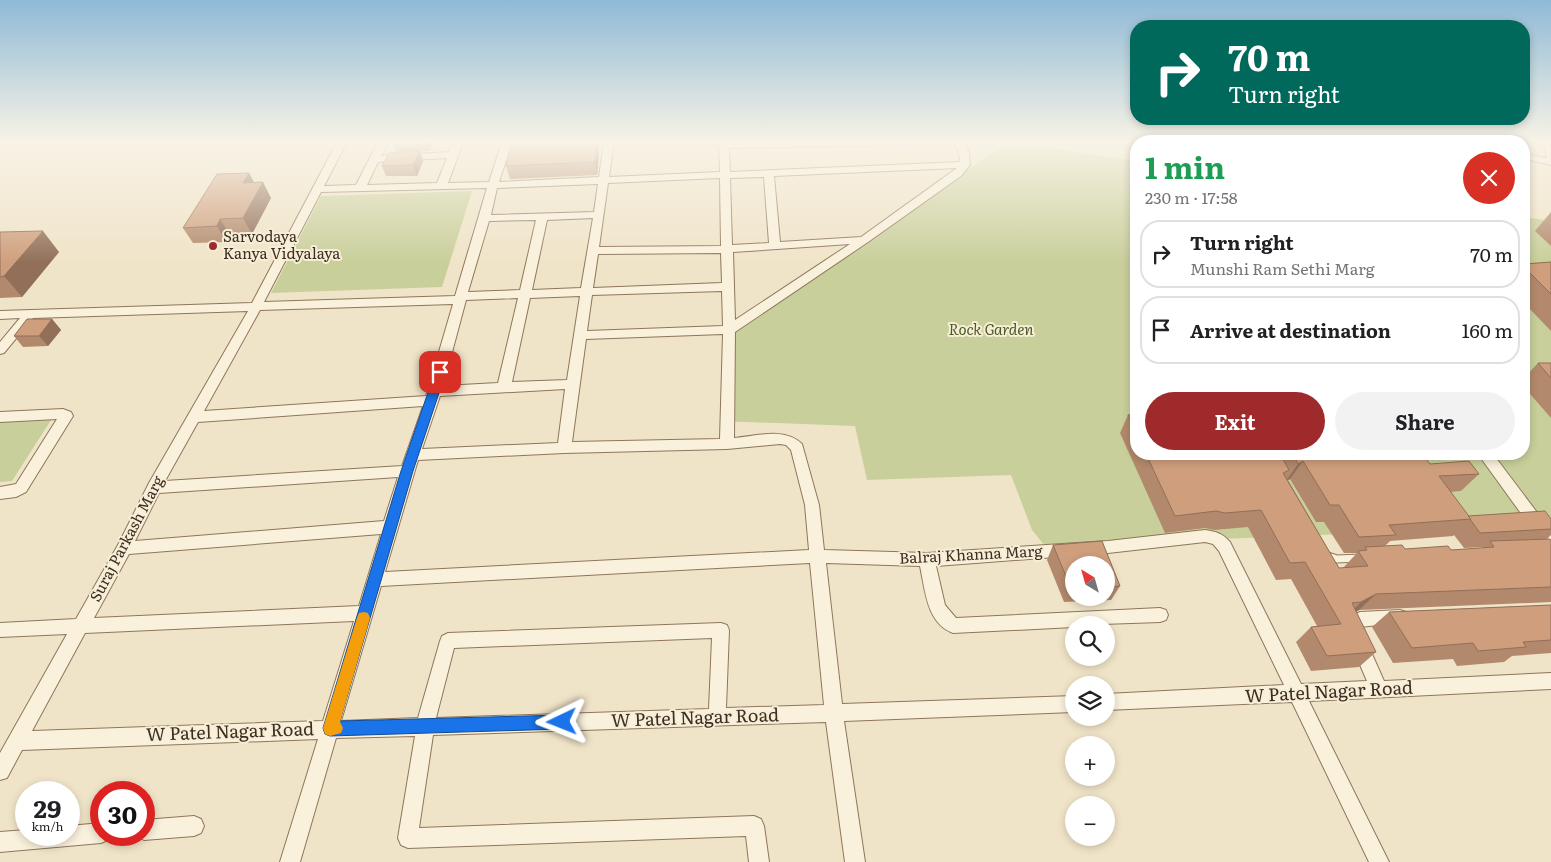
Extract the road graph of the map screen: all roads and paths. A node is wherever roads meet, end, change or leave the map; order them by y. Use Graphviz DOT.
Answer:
graph roads {
  1 [pos="321,182"];
  2 [pos="363,182"];
  3 [pos="443,182"];
  4 [pos="493,182"];
  5 [pos="562,182"];
  6 [pos="604,182"];
  7 [pos="724,182"];
  8 [pos="770,182"];
  9 [pos="945,182"];
  10 [pos="492,186"];
  11 [pos="441,187"];
  12 [pos="360,188"];
  13 [pos="318,189"];
  14 [pos="598,215"];
  15 [pos="542,217"];
  16 [pos="485,218"];
  17 [pos="864,240"];
  18 [pos="775,246"];
  19 [pos="727,249"];
  20 [pos="594,251"];
  21 [pos="728,288"];
  22 [pos="586,290"];
  23 [pos="525,293"];
  24 [pos="461,298"];
  25 [pos="256,307"];
  26 [pos="30,314"];
  27 [pos="0,315"];
  28 [pos="729,330"];
  29 [pos="579,335"];
  30 [pos="0,350"];
  31 [pos="572,384"];
  32 [pos="504,387"];
  33 [pos="433,396"];
  34 [pos="0,417"];
  35 [pos="195,418"];
  36 [pos="727,444"];
  37 [pos="564,448"];
  38 [pos="413,455"];
  39 [pos="1489,460"];
  40 [pos="407,471"];
  41 [pos="154,487"];
  42 [pos="0,493"];
  43 [pos="391,527"];
  44 [pos="1546,546"];
  45 [pos="124,548"];
  46 [pos="1551,549"];
  47 [pos="1318,550"];
  48 [pos="818,556"];
  49 [pos="1366,558"];
  50 [pos="927,560"];
  51 [pos="376,579"];
  52 [pos="365,613"];
  53 [pos="1160,615"];
  54 [pos="1417,617"];
  55 [pos="81,625"];
  56 [pos="0,630"];
  57 [pos="1551,681"];
  58 [pos="1379,690"];
  59 [pos="1298,694"];
  60 [pos="1115,702"];
  61 [pos="1065,704"];
  62 [pos="834,714"];
  63 [pos="717,718"];
  64 [pos="425,726"];
  65 [pos="330,728"];
  66 [pos="17,740"];
  67 [pos="0,771"];
  68 [pos="194,826"];
  69 [pos="155,829"];
  70 [pos="90,834"];
  71 [pos="0,842"];
  72 [pos="290,862"];
  73 [pos="759,862"];
  74 [pos="855,862"];
  75 [pos="1379,862"];
  1 -- 13 [label="street, Suraj Parkash Marg"];
  2 -- 12 [label="street"];
  3 -- 11 [label="street"];
  4 -- 10 [label="street"];
  5 -- 10 [label="street"];
  6 -- 14 [label="street"];
  7 -- 19 [label="street"];
  8 -- 18 [label="street"];
  9 -- 17 [label="street"];
  10 -- 11 [label="street"];
  10 -- 16 [label="street"];
  11 -- 12 [label="street"];
  12 -- 13 [label="street"];
  13 -- 25 [label="street, Suraj Parkash Marg"];
  14 -- 15 [label="street"];
  14 -- 20 [label="street"];
  15 -- 16 [label="street"];
  15 -- 23 [label="street"];
  16 -- 24 [label="street"];
  17 -- 18 [label="street"];
  17 -- 28 [label="street"];
  18 -- 19 [label="street"];
  19 -- 20 [label="street"];
  19 -- 21 [label="street"];
  20 -- 22 [label="street"];
  21 -- 22 [label="street"];
  21 -- 28 [label="street"];
  22 -- 23 [label="street"];
  22 -- 29 [label="street"];
  23 -- 24 [label="street"];
  23 -- 32 [label="street"];
  24 -- 25 [label="street"];
  24 -- 33 [label="street"];
  25 -- 26 [label="street"];
  25 -- 35 [label="street, Suraj Parkash Marg"];
  26 -- 27 [label="street"];
  26 -- 30 [label="street"];
  28 -- 29 [label="street"];
  28 -- 36 [label="street"];
  29 -- 31 [label="street"];
  31 -- 32 [label="street"];
  31 -- 37 [label="street"];
  32 -- 33 [label="street"];
  33 -- 35 [label="street"];
  33 -- 38 [label="street"];
  34 -- 42 [label="street"];
  35 -- 41 [label="street, Suraj Parkash Marg"];
  36 -- 37 [label="street"];
  36 -- 48 [label="street"];
  37 -- 38 [label="street"];
  38 -- 40 [label="street"];
  39 -- 44 [label="street"];
  40 -- 41 [label="street"];
  40 -- 43 [label="street"];
  41 -- 45 [label="street, Suraj Parkash Marg"];
  43 -- 45 [label="street"];
  43 -- 51 [label="street"];
  44 -- 46 [label="lane"];
  45 -- 55 [label="street, Suraj Parkash Marg"];
  47 -- 49 [label="lane"];
  48 -- 50 [label="street, Balraj Khanna Marg"];
  48 -- 51 [label="street, Balraj Khanna Marg"];
  48 -- 62 [label="street"];
  50 -- 53 [label="street"];
  50 -- 59 [label="street, Balraj Khanna Marg"];
  51 -- 52 [label="street"];
  52 -- 55 [label="street"];
  52 -- 65 [label="street"];
  54 -- 58 [label="street"];
  55 -- 56 [label="street"];
  55 -- 66 [label="street, Suraj Parkash Marg"];
  57 -- 58 [label="street, W Patel Nagar Road"];
  58 -- 59 [label="street, W Patel Nagar Road"];
  59 -- 60 [label="street, W Patel Nagar Road"];
  59 -- 75 [label="street"];
  61 -- 62 [label="street, W Patel Nagar Road"];
  62 -- 63 [label="street, W Patel Nagar Road"];
  62 -- 74 [label="street"];
  63 -- 64 [label="street, W Patel Nagar Road"];
  63 -- 64 [label="street"];
  64 -- 65 [label="street, W Patel Nagar Road"];
  64 -- 73 [label="street"];
  65 -- 66 [label="street, W Patel Nagar Road"];
  65 -- 72 [label="street"];
  66 -- 67 [label="street, Suraj Parkash Marg"];
  68 -- 69 [label="street"];
  70 -- 71 [label="street"];
}
